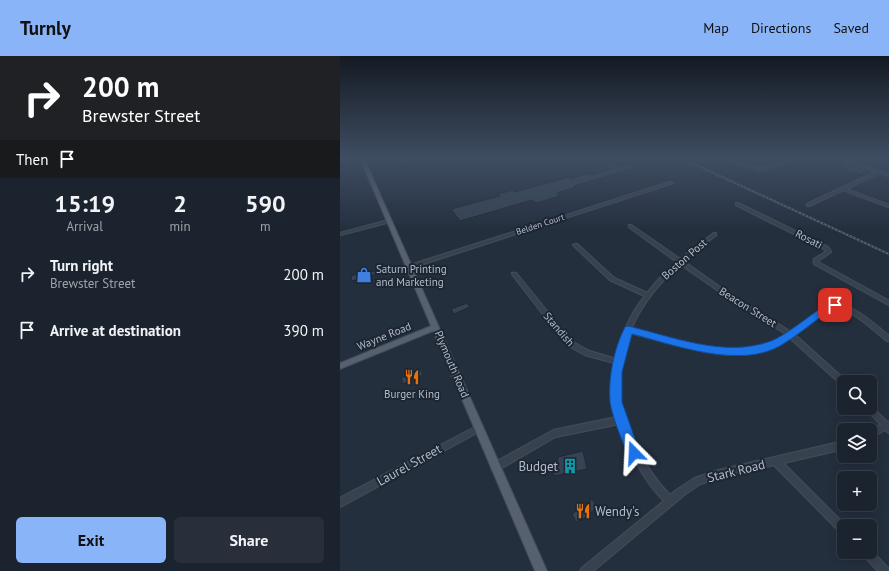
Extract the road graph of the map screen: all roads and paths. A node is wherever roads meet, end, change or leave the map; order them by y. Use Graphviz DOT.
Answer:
graph roads {
  1 [pos="373,182"];
  2 [pos="858,182"];
  3 [pos="671,183"];
  4 [pos="844,189"];
  5 [pos="738,204"];
  6 [pos="808,205"];
  7 [pos="889,206"];
  8 [pos="390,221"];
  9 [pos="630,226"];
  10 [pos="340,234"];
  11 [pos="715,234"];
  12 [pos="575,245"];
  13 [pos="680,262"];
  14 [pos="409,266"];
  15 [pos="514,274"];
  16 [pos="648,295"];
  17 [pos="889,303"];
  18 [pos="436,327"];
  19 [pos="628,330"];
  20 [pos="790,334"];
  21 [pos="889,339"];
  22 [pos="619,362"];
  23 [pos="340,366"];
  24 [pos="837,377"];
  25 [pos="875,415"];
  26 [pos="621,420"];
  27 [pos="888,427"];
  28 [pos="479,428"];
  29 [pos="877,431"];
  30 [pos="837,447"];
  31 [pos="775,461"];
  32 [pos="495,467"];
  33 [pos="670,501"];
  34 [pos="340,503"];
  35 [pos="837,523"];
  36 [pos="873,559"];
  37 [pos="541,571"];
  38 [pos="585,571"];
  39 [pos="885,571"];
  1 -- 8 [label="main road, Plymouth Road"];
  2 -- 4 [label="street"];
  3 -- 14 [label="street, Belden Court"];
  4 -- 6 [label="street"];
  4 -- 7 [label="street"];
  5 -- 17 [label="street, Rosati"];
  8 -- 10 [label="street"];
  8 -- 14 [label="main road, Plymouth Road"];
  9 -- 13 [label="street, Beacon Street"];
  11 -- 13 [label="street, Boston Post"];
  12 -- 16 [label="street"];
  13 -- 16 [label="street, Boston Post"];
  13 -- 20 [label="street, Beacon Street"];
  14 -- 18 [label="main road, Plymouth Road"];
  15 -- 22 [label="street, Standish"];
  16 -- 19 [label="street, Boston Post"];
  18 -- 23 [label="main road, Wayne Road"];
  18 -- 28 [label="main road, Plymouth Road"];
  19 -- 20 [label="street"];
  19 -- 22 [label="street, Boston Post"];
  20 -- 21 [label="street"];
  20 -- 24 [label="street, Beacon Street"];
  22 -- 26 [label="street, Boston Post"];
  25 -- 27 [label="street"];
  26 -- 32 [label="street"];
  26 -- 33 [label="street, Boston Post"];
  27 -- 29 [label="street"];
  28 -- 32 [label="main road, Plymouth Road"];
  28 -- 34 [label="street, Laurel Street"];
  30 -- 31 [label="street, Stark Road"];
  31 -- 33 [label="street, Stark Road"];
  31 -- 35 [label="street"];
  32 -- 37 [label="main road, Plymouth Road"];
  33 -- 38 [label="street, Stark Road"];
  36 -- 39 [label="street"];
}
